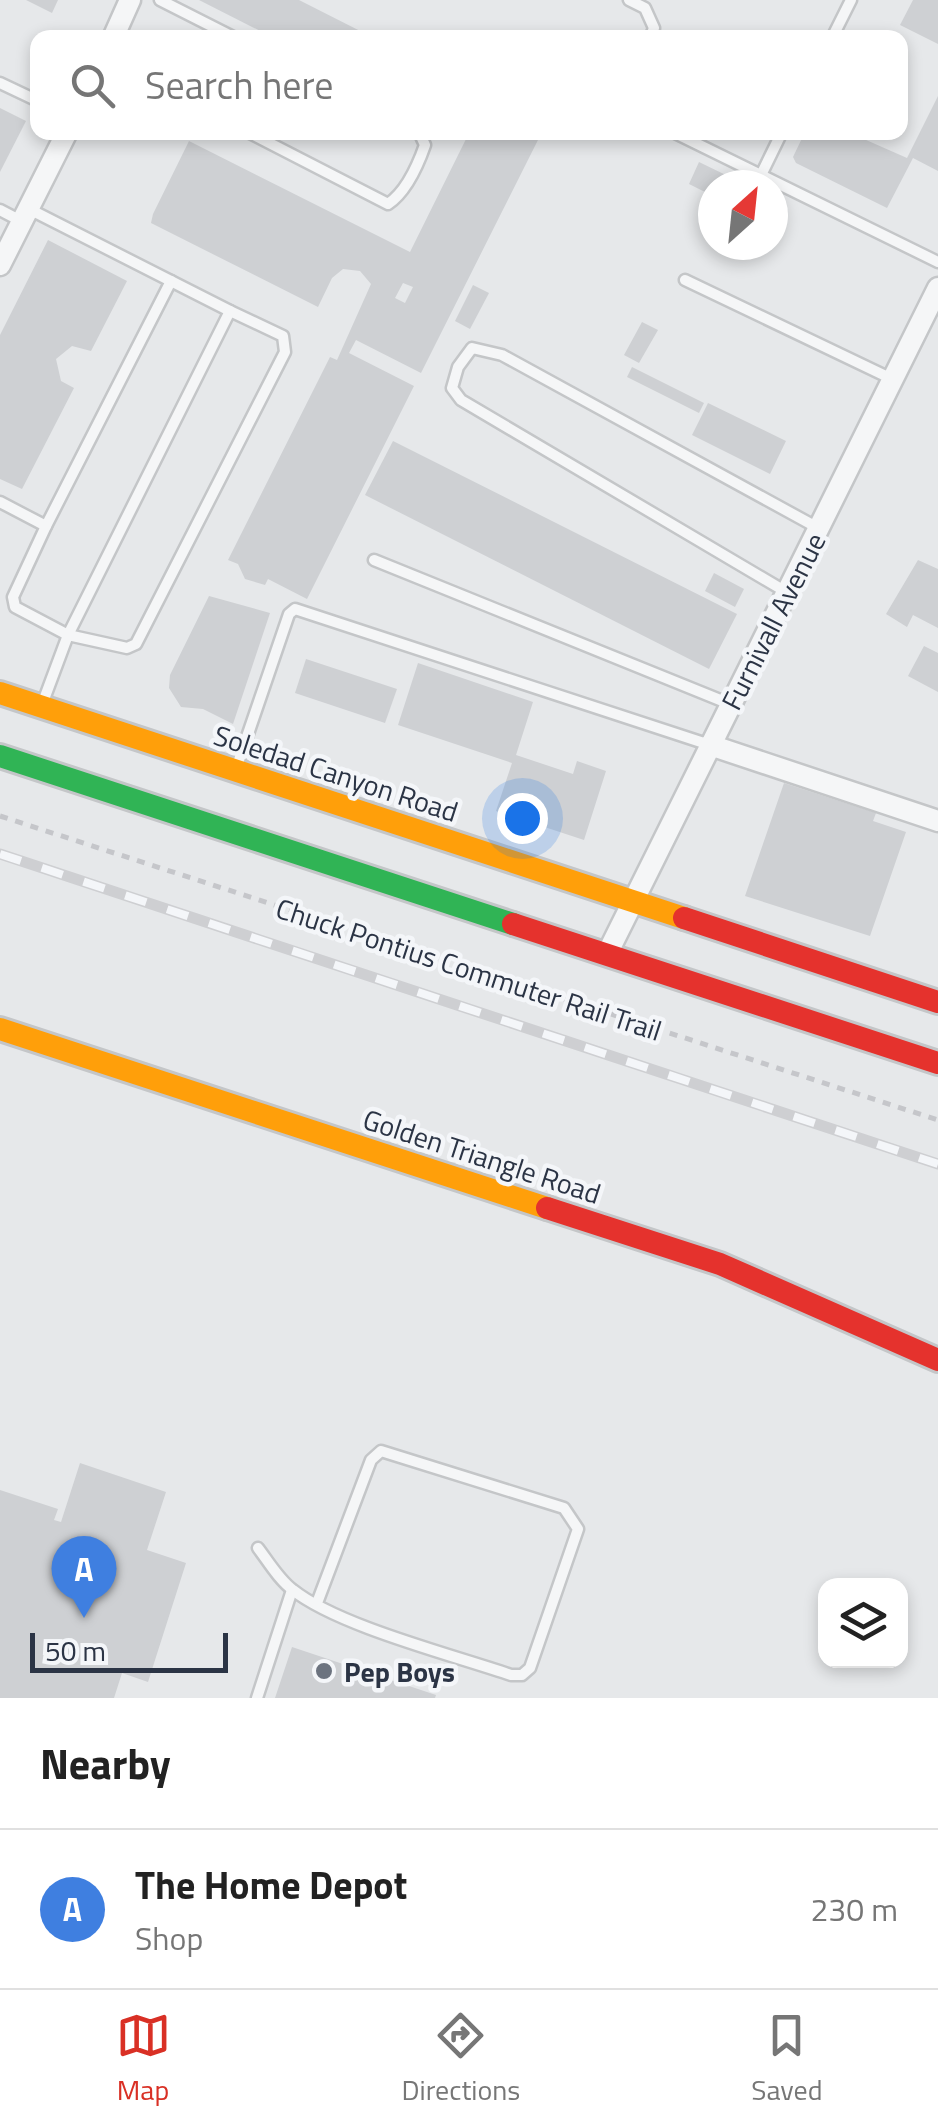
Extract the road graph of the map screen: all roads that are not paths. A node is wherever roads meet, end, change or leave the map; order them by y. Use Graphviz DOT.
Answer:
graph roads {
  1 [pos="130,0"];
  2 [pos="160,0"];
  3 [pos="629,0"];
  4 [pos="851,0"];
  5 [pos="647,4"];
  6 [pos="117,30"];
  7 [pos="220,30"];
  8 [pos="653,30"];
  9 [pos="836,30"];
  10 [pos="0,82"];
  11 [pos="30,97"];
  12 [pos="63,140"];
  13 [pos="264,140"];
  14 [pos="423,140"];
  15 [pos="689,140"];
  16 [pos="778,140"];
  17 [pos="750,170"];
  18 [pos="763,170"];
  19 [pos="788,189"];
  20 [pos="0,210"];
  21 [pos="25,215"];
  22 [pos="938,262"];
  23 [pos="0,266"];
  24 [pos="685,280"];
  25 [pos="171,282"];
  26 [pos="938,288"];
  27 [pos="230,311"];
  28 [pos="894,380"];
  29 [pos="0,502"];
  30 [pos="46,526"];
  31 [pos="820,530"];
  32 [pos="374,560"];
  33 [pos="788,593"];
  34 [pos="68,635"];
  35 [pos="0,694"];
  36 [pos="730,704"];
  37 [pos="40,707"];
  38 [pos="710,745"];
  39 [pos="0,756"];
  40 [pos="235,772"];
  41 [pos="938,821"];
  42 [pos="630,900"];
  43 [pos="607,954"];
  44 [pos="938,1002"];
  45 [pos="0,1029"];
  46 [pos="938,1063"];
  47 [pos="938,1360"];
  48 [pos="258,1548"];
  49 [pos="292,1590"];
  50 [pos="317,1603"];
  51 [pos="257,1698"];
  1 -- 6 [label="street"];
  2 -- 7 [label="lane"];
  3 -- 5 [label="lane"];
  4 -- 9 [label="lane"];
  5 -- 8 [label="lane"];
  10 -- 11 [label="lane"];
  12 -- 21 [label="street"];
  13 -- 14 [label="lane"];
  15 -- 17 [label="lane"];
  16 -- 18 [label="lane"];
  19 -- 22 [label="lane"];
  20 -- 21 [label="lane"];
  21 -- 23 [label="street"];
  21 -- 25 [label="lane"];
  24 -- 28 [label="lane"];
  25 -- 27 [label="lane"];
  25 -- 30 [label="lane"];
  26 -- 28 [label="street, Furnivall Avenue"];
  27 -- 34 [label="lane"];
  27 -- 34 [label="lane"];
  28 -- 31 [label="street, Furnivall Avenue"];
  29 -- 30 [label="lane"];
  30 -- 34 [label="lane"];
  31 -- 33 [label="street, Furnivall Avenue"];
  31 -- 33 [label="lane"];
  32 -- 36 [label="lane"];
  33 -- 36 [label="street, Furnivall Avenue"];
  34 -- 37 [label="lane"];
  35 -- 37 [label="main road, Soledad Canyon Road"];
  36 -- 38 [label="street, Furnivall Avenue"];
  37 -- 40 [label="main road, Soledad Canyon Road"];
  38 -- 40 [label="lane"];
  38 -- 41 [label="street"];
  38 -- 42 [label="street, Furnivall Avenue"];
  39 -- 43 [label="main road"];
  40 -- 42 [label="main road, Soledad Canyon Road"];
  42 -- 43 [label="street, Furnivall Avenue"];
  42 -- 44 [label="main road, Soledad Canyon Road"];
  43 -- 46 [label="main road"];
  45 -- 47 [label="main road, Golden Triangle Road"];
  48 -- 49 [label="lane"];
  49 -- 50 [label="lane"];
  49 -- 51 [label="lane"];
  50 -- 50 [label="lane"];
}
